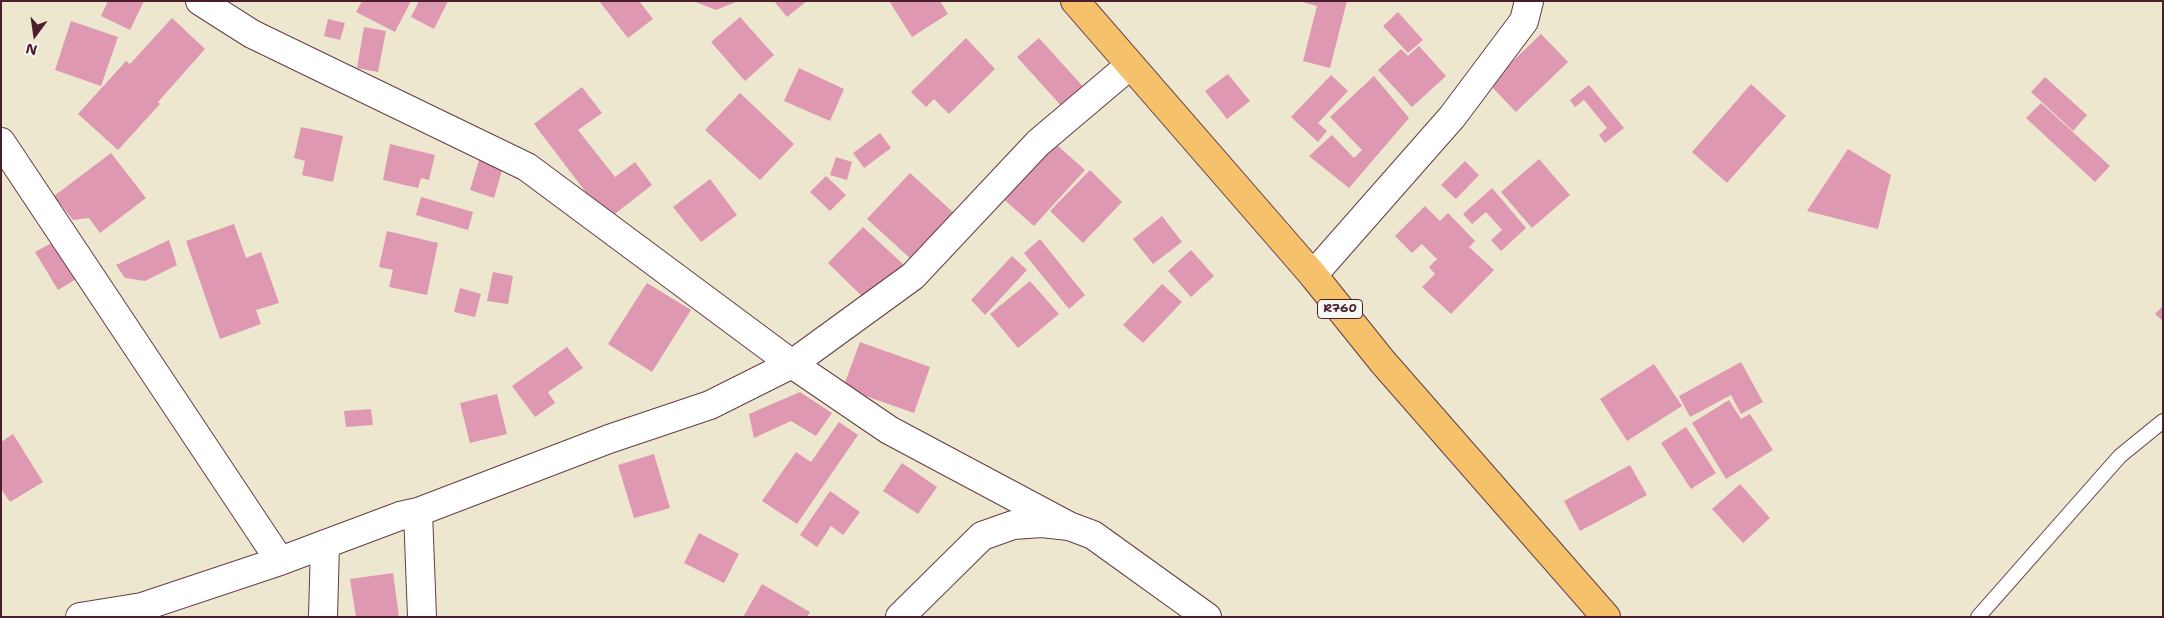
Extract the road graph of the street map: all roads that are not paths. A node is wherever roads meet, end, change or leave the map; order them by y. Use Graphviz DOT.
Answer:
graph roads {
  1 [pos="200,1"];
  2 [pos="1075,1"];
  3 [pos="1529,1"];
  4 [pos="1130,66"];
  5 [pos="1,142"];
  6 [pos="1313,275"];
  7 [pos="792,364"];
  8 [pos="2163,421"];
  9 [pos="418,512"];
  10 [pos="1069,526"];
  11 [pos="325,544"];
  12 [pos="280,561"];
  13 [pos="139,612"];
  14 [pos="80,617"];
  15 [pos="323,617"];
  16 [pos="422,617"];
  17 [pos="900,617"];
  18 [pos="1207,617"];
  19 [pos="1606,617"];
  20 [pos="1978,617"];
  1 -- 7 [label="street"];
  2 -- 4 [label="main road, R760"];
  3 -- 6 [label="street"];
  4 -- 6 [label="main road, R760"];
  4 -- 7 [label="street"];
  5 -- 12 [label="street"];
  6 -- 19 [label="main road, R760"];
  7 -- 9 [label="street"];
  7 -- 10 [label="street"];
  8 -- 20 [label="lane"];
  9 -- 11 [label="street"];
  9 -- 16 [label="street"];
  10 -- 17 [label="street"];
  10 -- 18 [label="street"];
  11 -- 12 [label="street"];
  11 -- 15 [label="street"];
  12 -- 13 [label="street"];
  13 -- 14 [label="street"];
}
